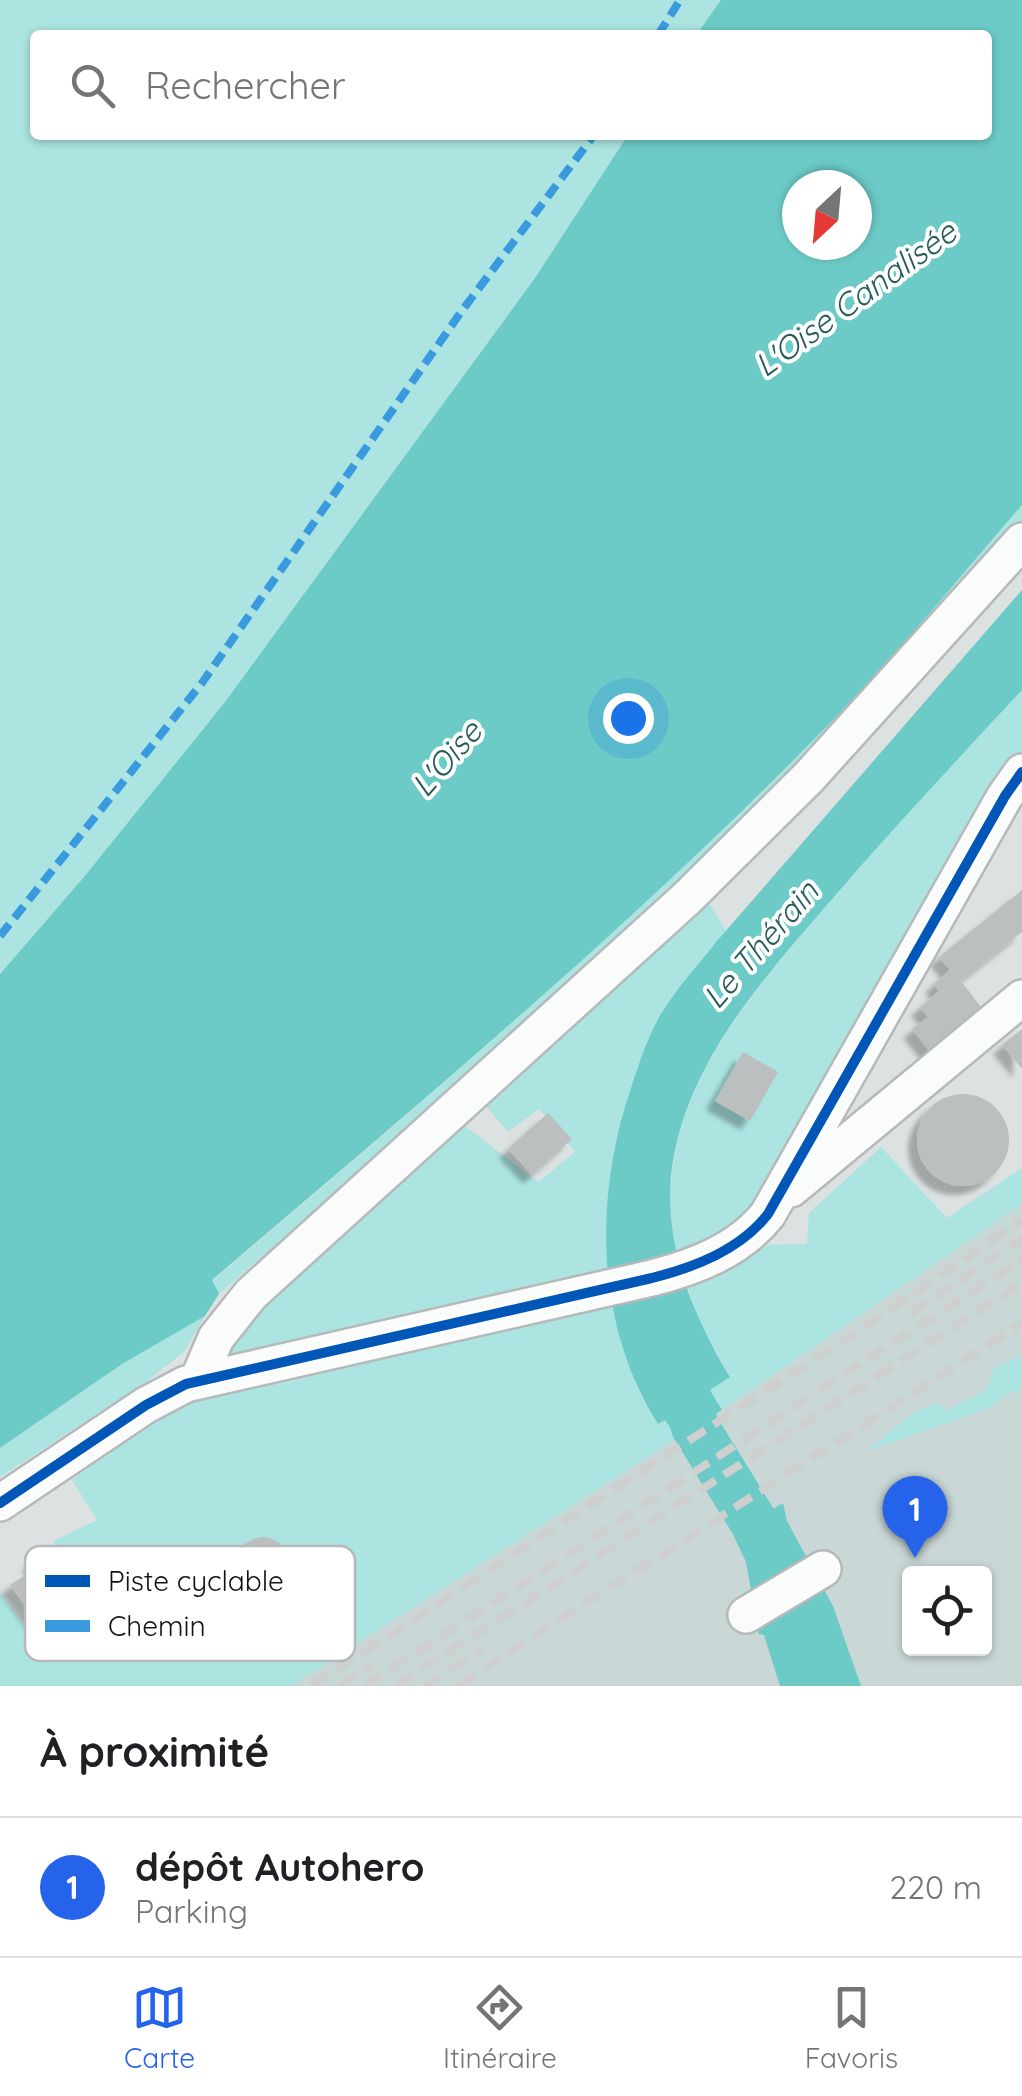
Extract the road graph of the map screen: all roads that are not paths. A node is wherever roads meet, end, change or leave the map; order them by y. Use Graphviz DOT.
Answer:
graph roads {
  1 [pos="1022,541"];
  2 [pos="1022,772"];
  3 [pos="1022,998"];
  4 [pos="775,1202"];
  5 [pos="192,1382"];
  6 [pos="0,1503"];
  7 [pos="822,1569"];
  8 [pos="746,1615"];
  1 -- 5 [label="street"];
  2 -- 4 [label="street"];
  3 -- 4 [label="street"];
  4 -- 5 [label="street"];
  5 -- 6 [label="street"];
  7 -- 8 [label="street"];
}
